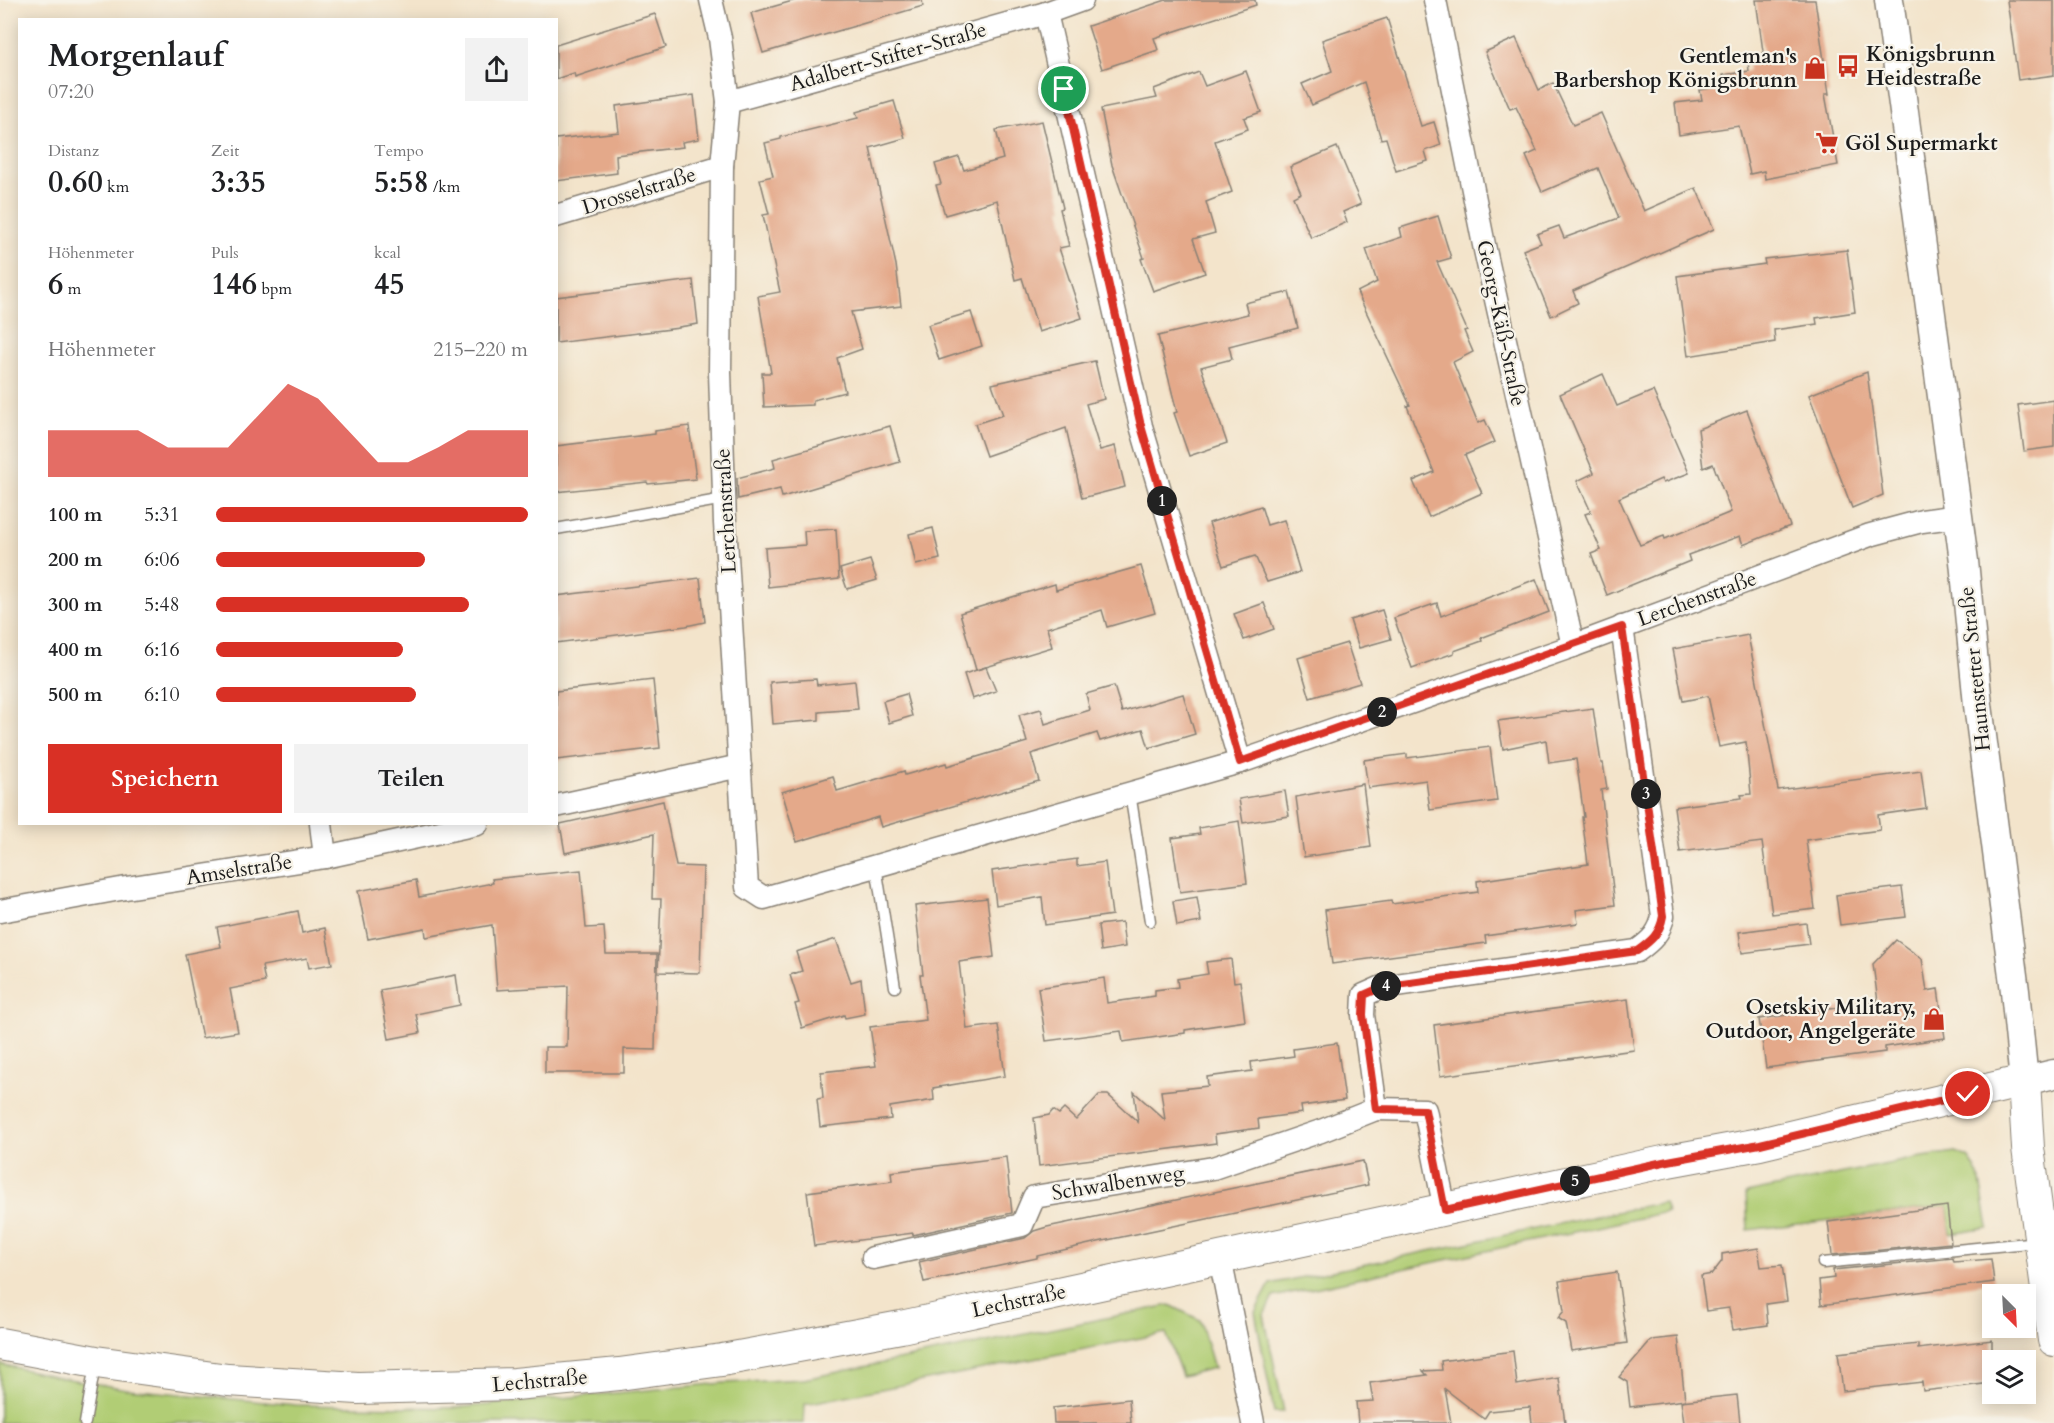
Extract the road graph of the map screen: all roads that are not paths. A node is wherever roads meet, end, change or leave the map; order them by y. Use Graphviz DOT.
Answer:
graph roads {
  1 [pos="711,0"];
  2 [pos="1082,0"];
  3 [pos="1435,0"];
  4 [pos="1889,0"];
  5 [pos="1046,13"];
  6 [pos="728,102"];
  7 [pos="722,166"];
  8 [pos="558,215"];
  9 [pos="724,499"];
  10 [pos="1959,516"];
  11 [pos="558,529"];
  12 [pos="1622,627"];
  13 [pos="1573,646"];
  14 [pos="1240,762"];
  15 [pos="740,766"];
  16 [pos="1130,793"];
  17 [pos="558,806"];
  18 [pos="321,825"];
  19 [pos="471,825"];
  20 [pos="325,856"];
  21 [pos="876,866"];
  22 [pos="0,911"];
  23 [pos="1150,921"];
  24 [pos="895,987"];
  25 [pos="2054,1074"];
  26 [pos="2024,1082"];
  27 [pos="1376,1109"];
  28 [pos="1445,1210"];
  29 [pos="2042,1242"];
  30 [pos="873,1258"];
  31 [pos="1220,1258"];
  32 [pos="1824,1263"];
  33 [pos="2053,1331"];
  34 [pos="0,1344"];
  35 [pos="96,1362"];
  36 [pos="85,1423"];
  37 [pos="1253,1423"];
  1 -- 6 [label="street, Lerchenstraße"];
  2 -- 5 [label="street, Adalbert-Stifter-Straße"];
  3 -- 13 [label="street, Georg-Käß-Straße"];
  4 -- 10 [label="street, Haunstetter Straße"];
  5 -- 6 [label="street, Adalbert-Stifter-Straße"];
  5 -- 14 [label="street"];
  6 -- 7 [label="street, Lerchenstraße"];
  7 -- 8 [label="street, Drosselstraße"];
  7 -- 9 [label="street, Lerchenstraße"];
  9 -- 11 [label="lane"];
  9 -- 15 [label="street, Lerchenstraße"];
  10 -- 12 [label="street, Lerchenstraße"];
  10 -- 26 [label="street, Haunstetter Straße"];
  12 -- 13 [label="street, Lerchenstraße"];
  12 -- 27 [label="street"];
  13 -- 14 [label="street, Lerchenstraße"];
  14 -- 16 [label="street, Lerchenstraße"];
  15 -- 17 [label="street"];
  15 -- 21 [label="street, Lerchenstraße"];
  16 -- 21 [label="street, Lerchenstraße"];
  16 -- 23 [label="lane"];
  18 -- 20 [label="street"];
  19 -- 20 [label="street, Amselstraße"];
  20 -- 22 [label="street, Amselstraße"];
  21 -- 24 [label="lane"];
  25 -- 26 [label="street"];
  26 -- 28 [label="main road, Lechstraße"];
  26 -- 29 [label="main road, Haunstetter Straße"];
  27 -- 28 [label="street, Schwalbenweg"];
  27 -- 30 [label="street, Schwalbenweg"];
  28 -- 31 [label="main road, Lechstraße"];
  29 -- 32 [label="lane"];
  29 -- 33 [label="main road, Haunstetter Straße"];
  31 -- 35 [label="main road, Lechstraße"];
  31 -- 37 [label="street"];
  34 -- 35 [label="main road, Lechstraße"];
  35 -- 36 [label="lane"];
}
